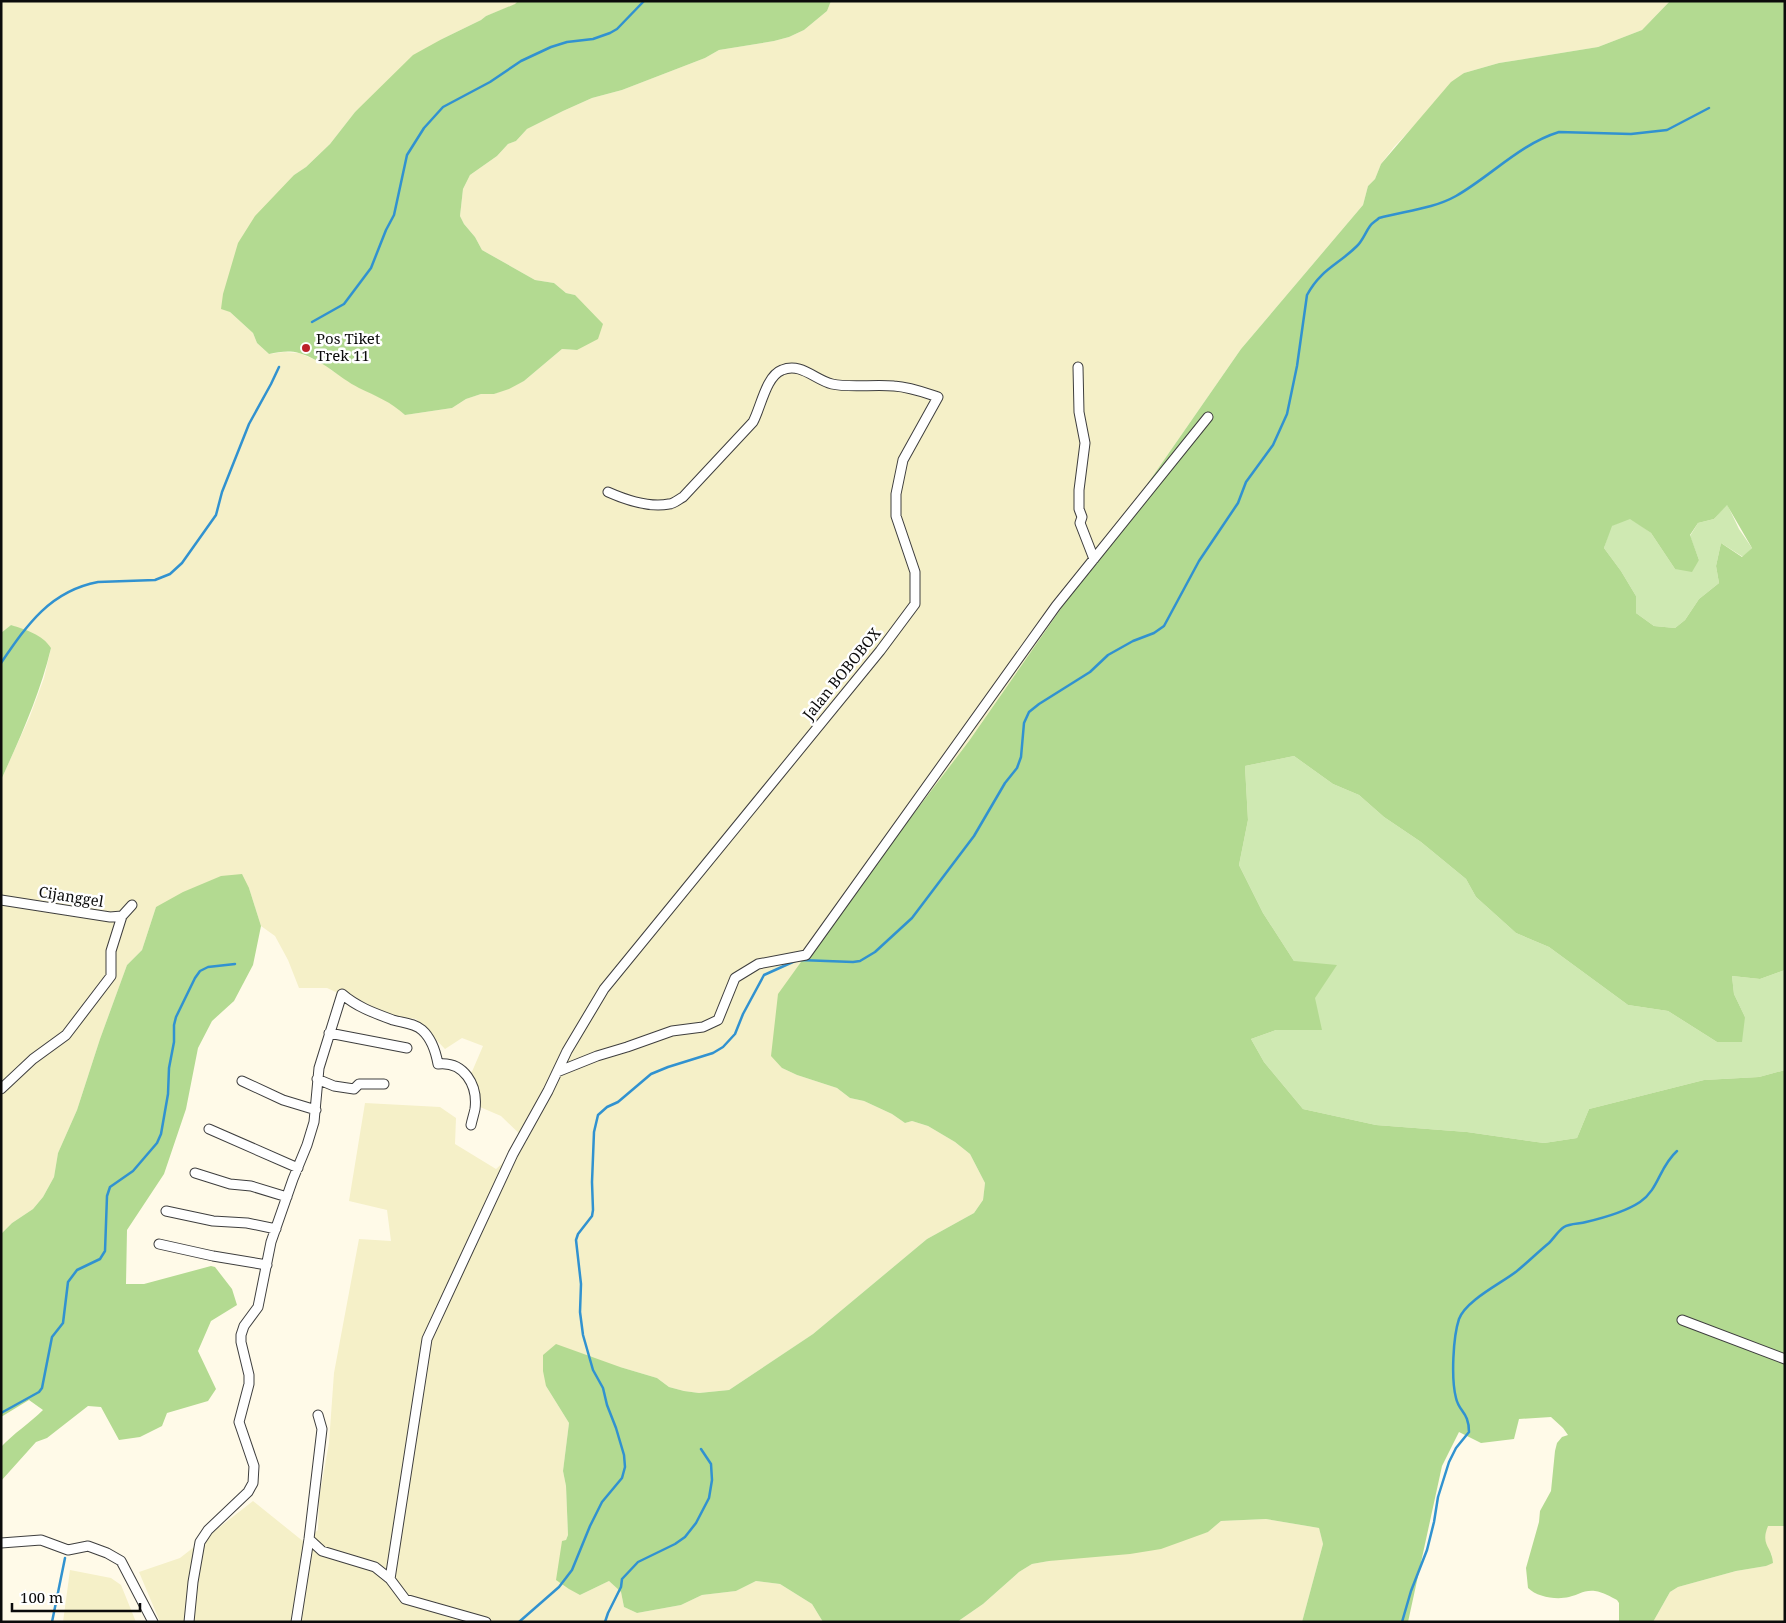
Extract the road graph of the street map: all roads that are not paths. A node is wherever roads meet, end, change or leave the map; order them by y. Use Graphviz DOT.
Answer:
graph roads {
  1 [pos="1078,367"];
  2 [pos="1208,417"];
  3 [pos="608,492"];
  4 [pos="1094,559"];
  5 [pos="1,900"];
  6 [pos="132,905"];
  7 [pos="122,916"];
  8 [pos="330,1033"];
  9 [pos="406,1048"];
  10 [pos="557,1072"];
  11 [pos="317,1079"];
  12 [pos="242,1081"];
  13 [pos="384,1084"];
  14 [pos="1,1089"];
  15 [pos="316,1110"];
  16 [pos="471,1125"];
  17 [pos="210,1129"];
  18 [pos="298,1168"];
  19 [pos="195,1173"];
  20 [pos="287,1197"];
  21 [pos="166,1211"];
  22 [pos="276,1229"];
  23 [pos="159,1244"];
  24 [pos="268,1261"];
  25 [pos="1682,1320"];
  26 [pos="1785,1359"];
  27 [pos="318,1415"];
  28 [pos="309,1539"];
  29 [pos="1,1543"];
  30 [pos="390,1579"];
  31 [pos="153,1622"];
  32 [pos="189,1622"];
  33 [pos="296,1622"];
  34 [pos="486,1622"];
  1 -- 4 [label="street"];
  2 -- 4 [label="street"];
  3 -- 10 [label="street, Jalan BOBOBOX"];
  4 -- 10 [label="street"];
  5 -- 7 [label="street, Cijanggel"];
  6 -- 7 [label="street, Cijanggel"];
  7 -- 14 [label="street"];
  8 -- 9 [label="street"];
  8 -- 11 [label="street"];
  8 -- 16 [label="street"];
  10 -- 30 [label="street, Jalan BOBOBOX"];
  11 -- 13 [label="street"];
  11 -- 15 [label="street"];
  12 -- 15 [label="street"];
  15 -- 18 [label="street"];
  17 -- 18 [label="street"];
  18 -- 20 [label="street"];
  19 -- 20 [label="street"];
  20 -- 22 [label="street"];
  21 -- 22 [label="street"];
  22 -- 24 [label="street"];
  23 -- 24 [label="street"];
  24 -- 32 [label="street"];
  25 -- 26 [label="street"];
  27 -- 28 [label="street"];
  28 -- 30 [label="street"];
  28 -- 33 [label="street"];
  29 -- 31 [label="street"];
  30 -- 34 [label="street"];
}
